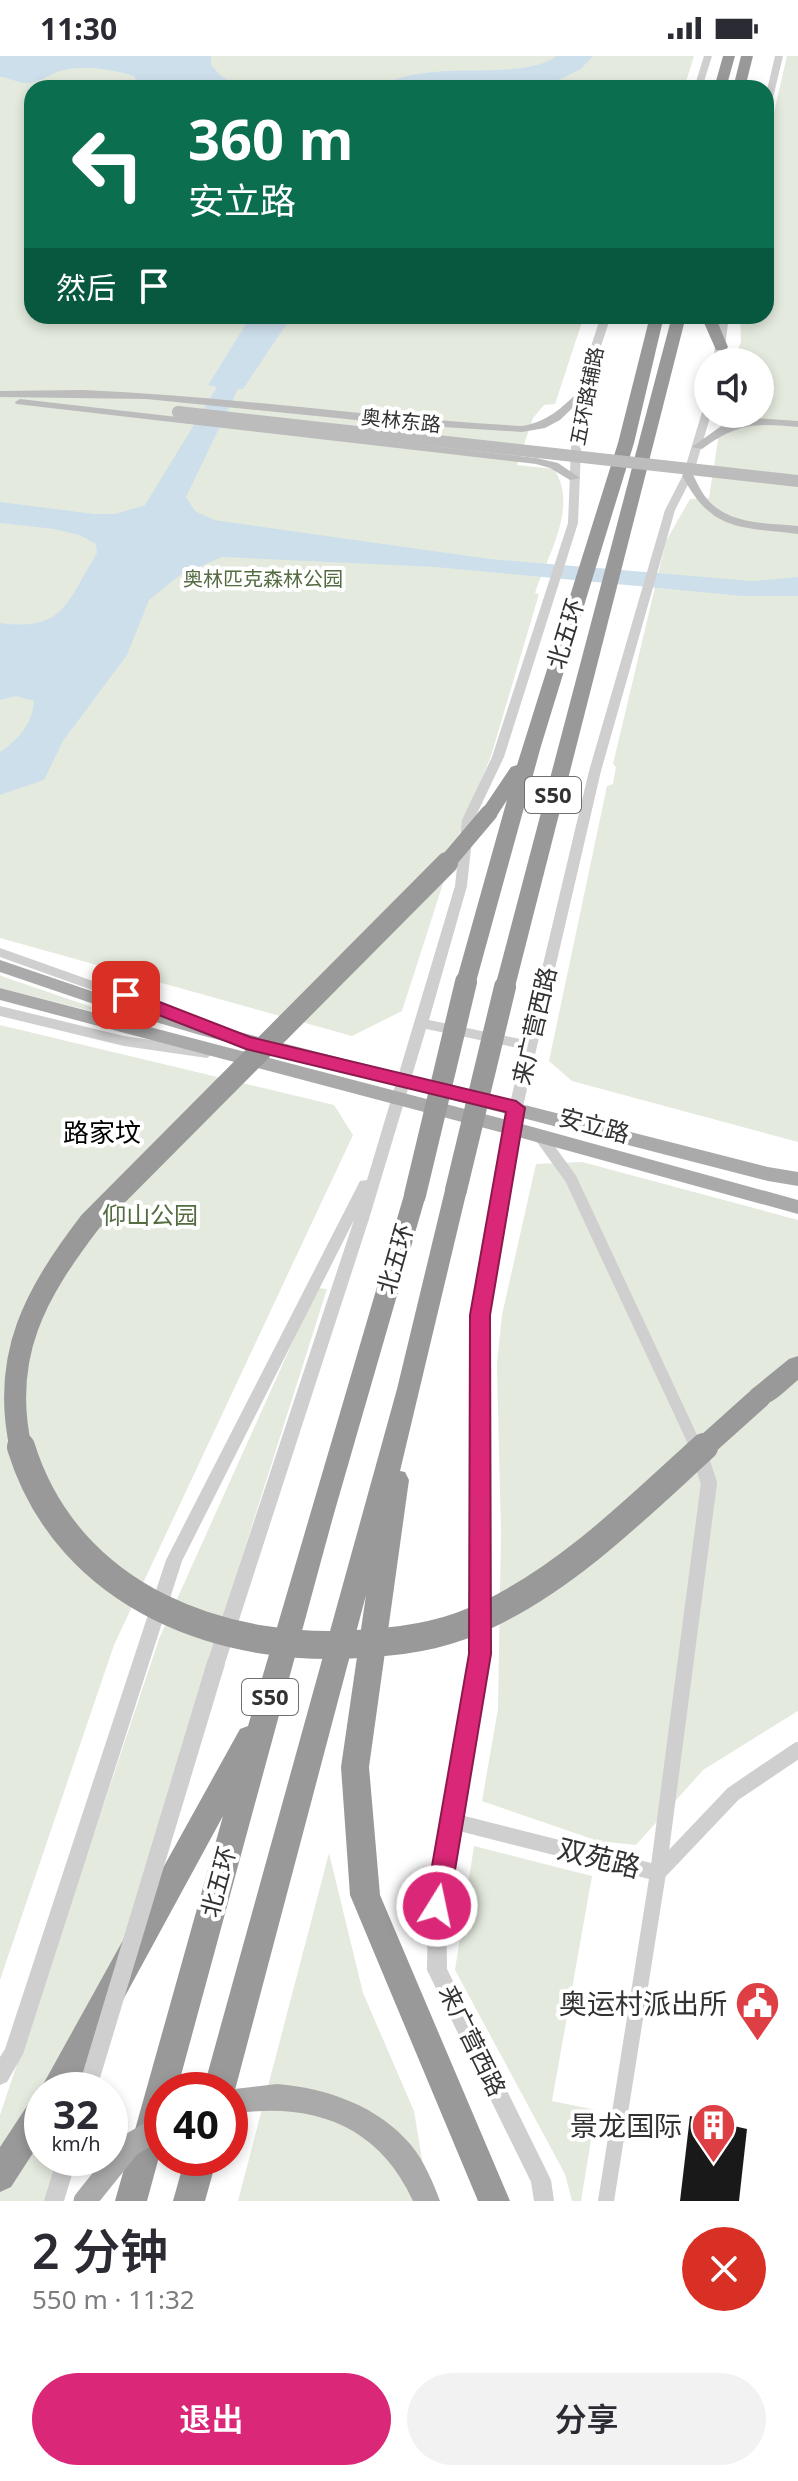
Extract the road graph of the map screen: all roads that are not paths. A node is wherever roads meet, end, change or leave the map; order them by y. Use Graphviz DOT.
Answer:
graph roads {
  1 [pos="708,56"];
  2 [pos="729,56"];
  3 [pos="747,56"];
  4 [pos="779,56"];
  5 [pos="700,80"];
  6 [pos="722,80"];
  7 [pos="741,80"];
  8 [pos="773,80"];
  9 [pos="604,324"];
  10 [pos="655,324"];
  11 [pos="677,324"];
  12 [pos="710,324"];
  13 [pos="723,324"];
  14 [pos="717,348"];
  15 [pos="720,348"];
  16 [pos="583,393"];
  17 [pos="0,394"];
  18 [pos="19,398"];
  19 [pos="0,402"];
  20 [pos="185,409"];
  21 [pos="798,424"];
  22 [pos="703,428"];
  23 [pos="511,429"];
  24 [pos="698,447"];
  25 [pos="490,457"];
  26 [pos="798,473"];
  27 [pos="688,475"];
  28 [pos="574,478"];
  29 [pos="798,481"];
  30 [pos="798,530"];
  31 [pos="532,746"];
  32 [pos="0,952"];
  33 [pos="0,966"];
  34 [pos="0,994"];
  35 [pos="0,1011"];
  36 [pos="421,1023"];
  37 [pos="531,1046"];
  38 [pos="241,1050"];
  39 [pos="403,1079"];
  40 [pos="397,1099"];
  41 [pos="516,1108"];
  42 [pos="511,1128"];
  43 [pos="540,1136"];
  44 [pos="383,1149"];
  45 [pos="798,1179"];
  46 [pos="798,1207"];
  47 [pos="798,1366"];
  48 [pos="409,1389"];
  49 [pos="269,1702"];
  50 [pos="798,1750"];
  51 [pos="452,1821"];
  52 [pos="658,1873"];
  53 [pos="68,2072"];
  54 [pos="92,2072"];
  55 [pos="224,2072"];
  56 [pos="0,2075"];
  57 [pos="248,2098"];
  58 [pos="144,2137"];
  59 [pos="24,2139"];
  60 [pos="4,2170"];
  61 [pos="62,2176"];
  62 [pos="196,2176"];
  63 [pos="54,2201"];
  64 [pos="85,2201"];
  65 [pos="131,2201"];
  66 [pos="189,2201"];
  67 [pos="427,2201"];
  68 [pos="494,2201"];
  69 [pos="544,2201"];
  70 [pos="606,2201"];
  1 -- 5 [label="street"];
  2 -- 6 [label="highway"];
  3 -- 7 [label="highway"];
  4 -- 8 [label="street"];
  9 -- 16 [label="street, 五环路辅路"];
  10 -- 31 [label="highway, 北五环 / S50"];
  11 -- 48 [label="highway, 北五环 / S50, bridge"];
  12 -- 14 [label="highway"];
  13 -- 15 [label="street"];
  16 -- 23 [label="main road"];
  16 -- 28 [label="street, 五环路辅路"];
  17 -- 18 [label="main road"];
  18 -- 19 [label="main road"];
  18 -- 20 [label="main road"];
  18 -- 20 [label="main road"];
  20 -- 23 [label="main road"];
  20 -- 25 [label="main road"];
  20 -- 26 [label="main road, 奥林东路"];
  20 -- 29 [label="main road, 奥林东路, bridge"];
  21 -- 24 [label="main road"];
  22 -- 24 [label="street, 来广营西路"];
  23 -- 25 [label="main road"];
  24 -- 27 [label="street, 来广营西路"];
  25 -- 28 [label="main road"];
  27 -- 30 [label="main road"];
  27 -- 37 [label="street, 来广营西路"];
  28 -- 36 [label="street, 五环路辅路"];
  31 -- 47 [label="highway, bridge"];
  31 -- 49 [label="highway, 北五环 / S50, bridge"];
  32 -- 38 [label="street, 安立路"];
  33 -- 38 [label="main road, 安立路"];
  34 -- 38 [label="main road, 安立路"];
  35 -- 38 [label="street, 安立路"];
  36 -- 37 [label="street"];
  36 -- 39 [label="street, 五环路辅路"];
  37 -- 41 [label="street, 来广营西路"];
  38 -- 39 [label="main road, 安立路"];
  38 -- 40 [label="main road, 安立路"];
  39 -- 40 [label="street, 五环路辅路"];
  39 -- 41 [label="main road, 安立路"];
  40 -- 42 [label="main road, 安立路"];
  40 -- 44 [label="street, 五环路辅路"];
  41 -- 42 [label="street, 来广营西路"];
  41 -- 45 [label="main road, 安立路"];
  42 -- 43 [label="main road, 安立路"];
  42 -- 51 [label="street, 来广营西路"];
  43 -- 46 [label="main road, 安立路"];
  43 -- 52 [label="street"];
  44 -- 54 [label="street, bridge"];
  44 -- 56 [label="street"];
  48 -- 55 [label="highway, 北五环 / S50"];
  48 -- 68 [label="highway"];
  49 -- 53 [label="highway"];
  49 -- 65 [label="highway, 北五环 / S50"];
  50 -- 52 [label="street, 双苑路"];
  51 -- 52 [label="street, 双苑路"];
  51 -- 69 [label="street, 来广营西路"];
  52 -- 70 [label="street"];
  57 -- 67 [label="main road"];
  58 -- 64 [label="main road, bridge"];
  59 -- 60 [label="highway"];
  61 -- 63 [label="street"];
  62 -- 66 [label="highway"];
}
